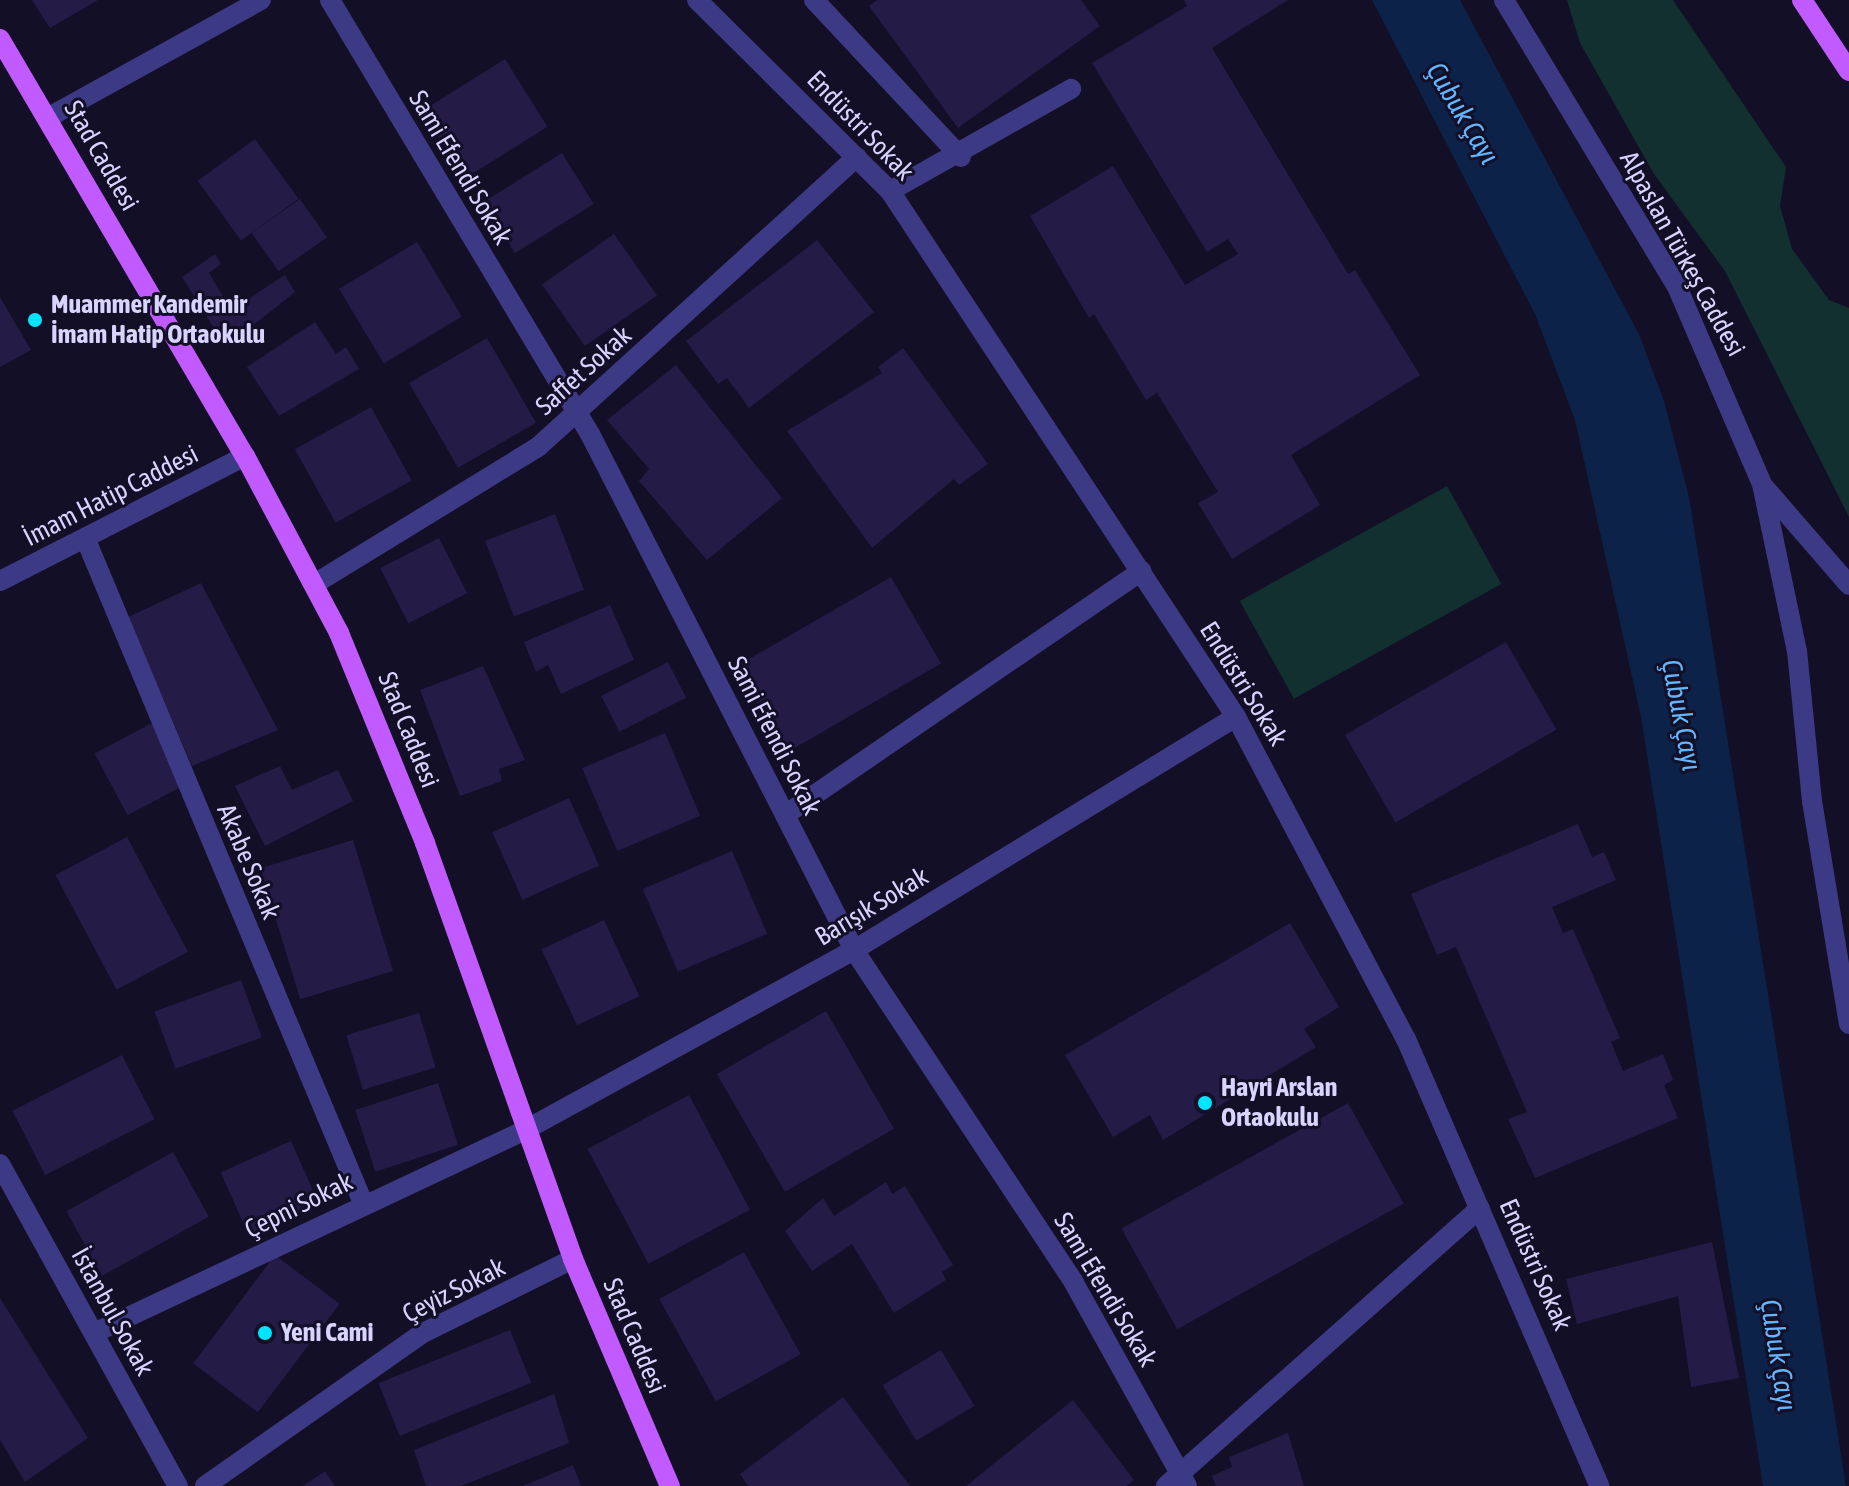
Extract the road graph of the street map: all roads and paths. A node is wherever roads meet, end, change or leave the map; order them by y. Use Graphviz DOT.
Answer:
graph roads {
  1 [pos="261,0"];
  2 [pos="330,0"];
  3 [pos="697,0"];
  4 [pos="814,0"];
  5 [pos="1504,0"];
  6 [pos="1802,0"];
  7 [pos="0,39"];
  8 [pos="1849,71"];
  9 [pos="1071,89"];
  10 [pos="49,117"];
  11 [pos="857,157"];
  12 [pos="961,157"];
  13 [pos="890,191"];
  14 [pos="576,414"];
  15 [pos="245,456"];
  16 [pos="1762,484"];
  17 [pos="86,540"];
  18 [pos="1141,571"];
  19 [pos="0,581"];
  20 [pos="316,583"];
  21 [pos="1849,585"];
  22 [pos="1236,717"];
  23 [pos="785,815"];
  24 [pos="854,950"];
  25 [pos="1849,1024"];
  26 [pos="527,1129"];
  27 [pos="2,1175"];
  28 [pos="363,1203"];
  29 [pos="1480,1208"];
  30 [pos="573,1259"];
  31 [pos="94,1333"];
  32 [pos="1178,1482"];
  33 [pos="178,1486"];
  34 [pos="205,1486"];
  35 [pos="670,1486"];
  36 [pos="1599,1486"];
  1 -- 10 [label="street"];
  2 -- 14 [label="street, Sami Efendi Sokak"];
  3 -- 11 [label="street, Endüstri Sokak"];
  4 -- 12 [label="street"];
  5 -- 16 [label="street, Alpaslan Türkeş Caddesi"];
  6 -- 8 [label="main road"];
  7 -- 10 [label="main road, Stad Caddesi"];
  9 -- 12 [label="street"];
  10 -- 15 [label="main road, Stad Caddesi"];
  11 -- 13 [label="street, Endüstri Sokak"];
  11 -- 14 [label="street, Saffet Sokak"];
  12 -- 13 [label="street"];
  13 -- 18 [label="street, Endüstri Sokak"];
  14 -- 20 [label="street, Saffet Sokak"];
  14 -- 23 [label="street, Sami Efendi Sokak"];
  15 -- 17 [label="street, İmam Hatip Caddesi"];
  15 -- 20 [label="main road, Stad Caddesi"];
  16 -- 21 [label="street"];
  16 -- 25 [label="street, Alpaslan Türkeş Caddesi"];
  17 -- 19 [label="street, İmam Hatip Caddesi"];
  17 -- 28 [label="street, Akabe Sokak"];
  18 -- 22 [label="street, Endüstri Sokak"];
  18 -- 23 [label="street"];
  20 -- 26 [label="main road, Stad Caddesi"];
  22 -- 24 [label="street, Barışık Sokak"];
  22 -- 29 [label="street, Endüstri Sokak"];
  23 -- 24 [label="street, Sami Efendi Sokak"];
  24 -- 26 [label="street, Barışık Sokak"];
  24 -- 32 [label="street, Sami Efendi Sokak"];
  26 -- 28 [label="street, Çepni Sokak"];
  26 -- 30 [label="main road, Stad Caddesi"];
  27 -- 31 [label="street, İstanbul Sokak"];
  28 -- 31 [label="street, Çepni Sokak"];
  29 -- 32 [label="street"];
  29 -- 36 [label="street, Endüstri Sokak"];
  30 -- 34 [label="street, Çeyiz Sokak"];
  30 -- 35 [label="main road, Stad Caddesi"];
  31 -- 33 [label="street, İstanbul Sokak"];
}
